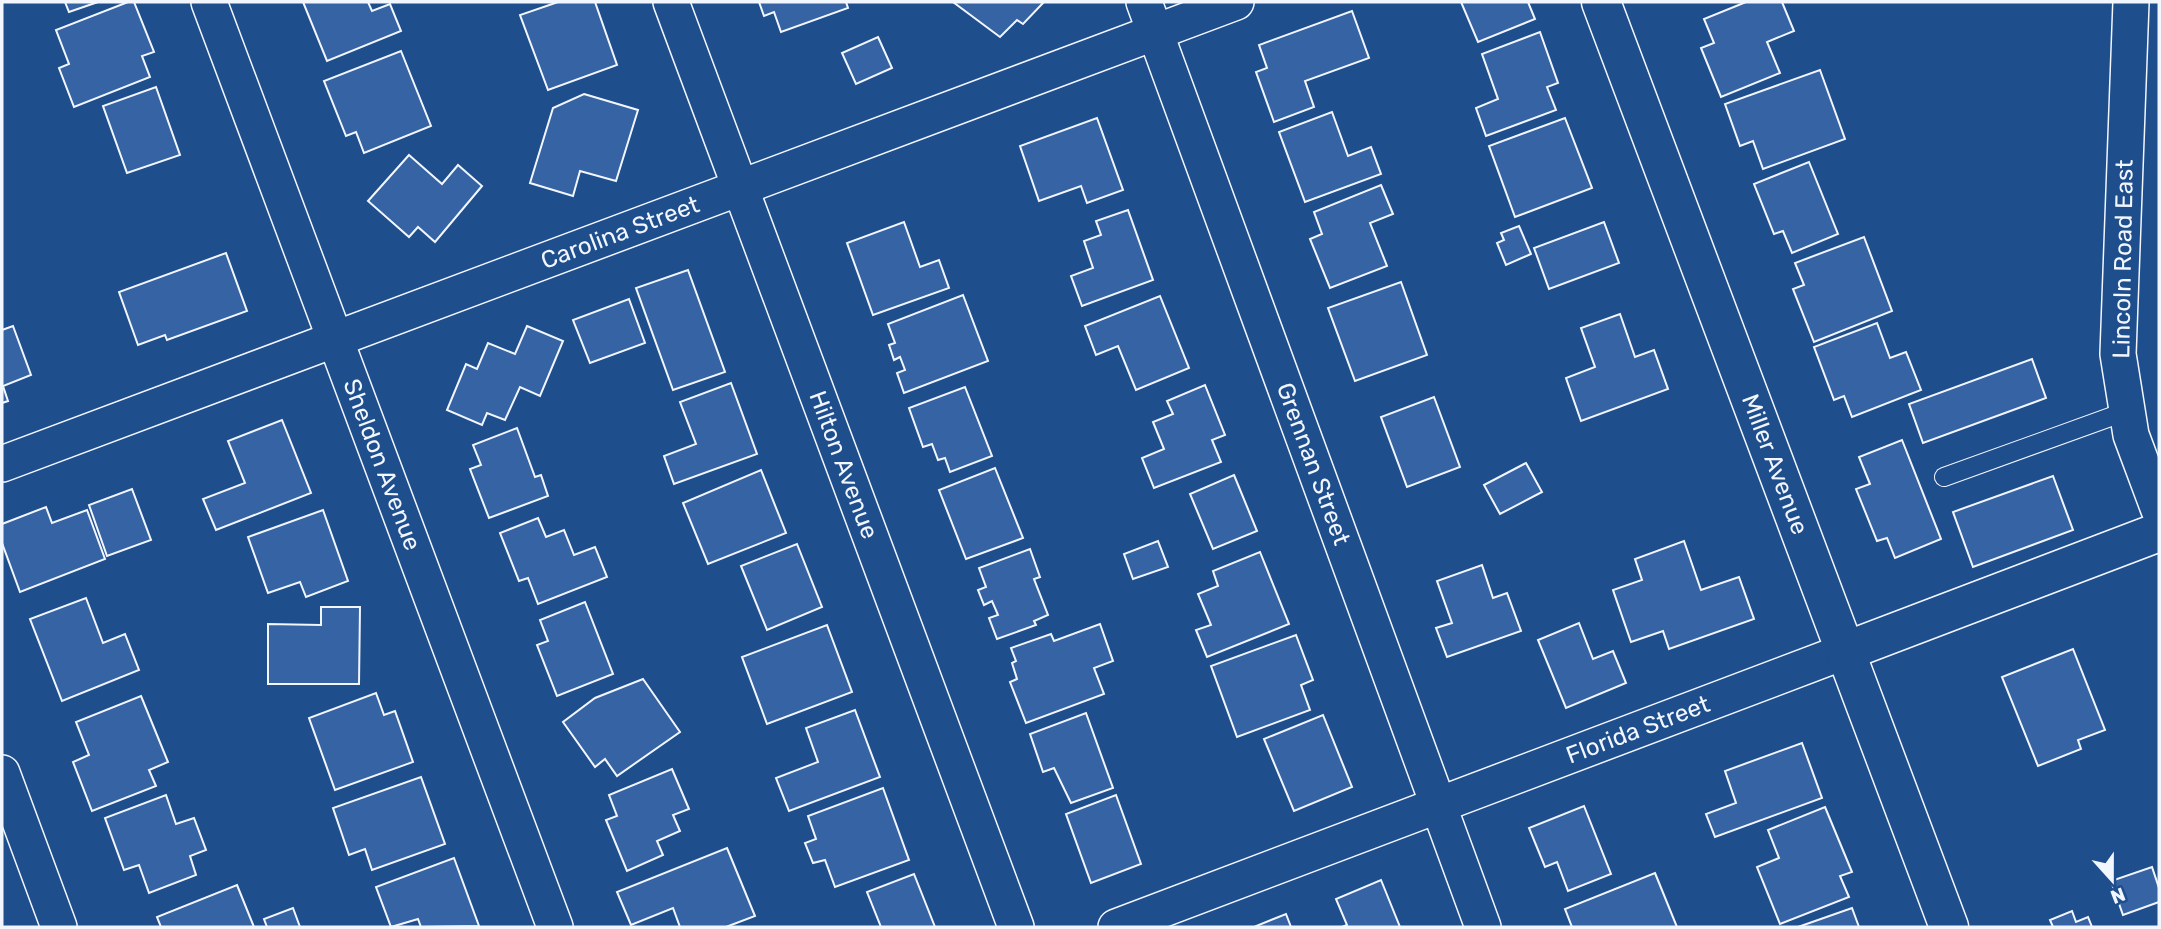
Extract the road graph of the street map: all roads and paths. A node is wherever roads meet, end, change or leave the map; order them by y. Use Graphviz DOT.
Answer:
graph roads {
  1 [pos="209,2"];
  2 [pos="671,2"];
  3 [pos="1236,2"];
  4 [pos="1601,2"];
  5 [pos="2132,2"];
  6 [pos="1149,17"];
  7 [pos="741,187"];
  8 [pos="333,340"];
  9 [pos="2127,411"];
  10 [pos="2,464"];
  11 [pos="1944,477"];
  12 [pos="2159,510"];
  13 [pos="2159,532"];
  14 [pos="1846,651"];
  15 [pos="2,774"];
  16 [pos="1438,805"];
  17 [pos="59,927"];
  18 [pos="555,927"];
  19 [pos="1016,927"];
  20 [pos="1116,927"];
  21 [pos="1483,927"];
  22 [pos="1949,927"];
  1 -- 8 [label="street, Sheldon Avenue"];
  2 -- 7 [label="street, Hilton Avenue"];
  3 -- 6 [label="street, Carolina Street"];
  4 -- 14 [label="street, Miller Avenue"];
  5 -- 9 [label="street, Lincoln Road East"];
  6 -- 7 [label="street, Carolina Street"];
  6 -- 16 [label="street, Grennan Street"];
  7 -- 8 [label="street, Carolina Street"];
  7 -- 19 [label="street, Hilton Avenue"];
  8 -- 10 [label="street, Carolina Street"];
  8 -- 18 [label="street, Sheldon Avenue"];
  9 -- 11 [label="lane"];
  9 -- 12 [label="street, Lincoln Road East"];
  13 -- 14 [label="street, Florida Street"];
  14 -- 16 [label="street, Florida Street"];
  14 -- 22 [label="street, Miller Avenue"];
  15 -- 17 [label="street"];
  16 -- 20 [label="street, Florida Street"];
  16 -- 21 [label="street, Grennan Street"];
}
